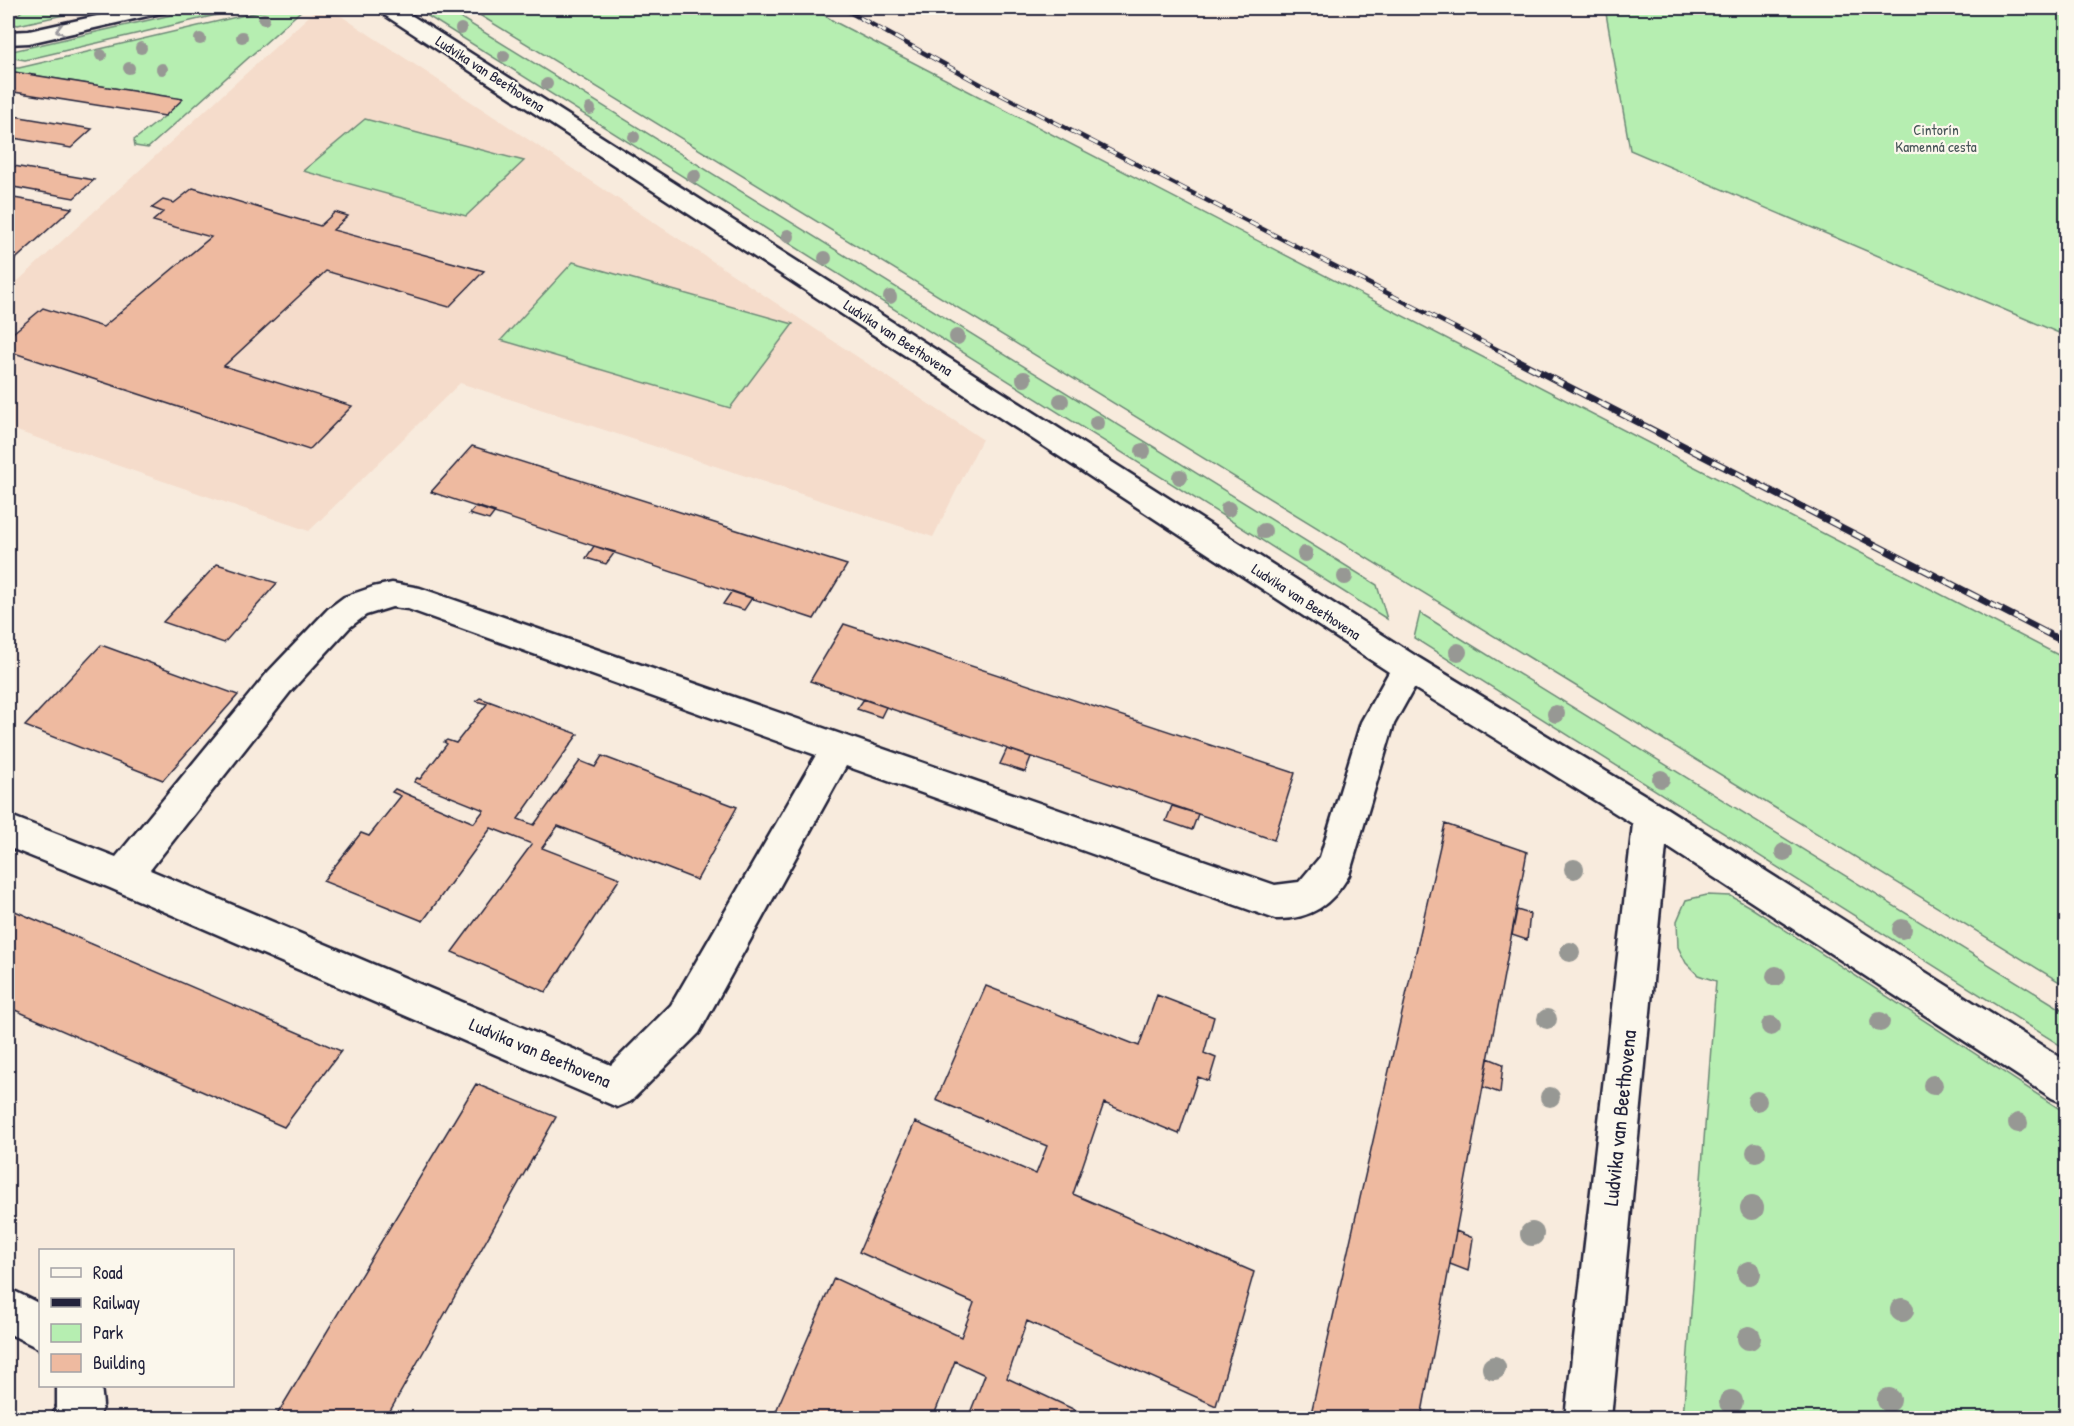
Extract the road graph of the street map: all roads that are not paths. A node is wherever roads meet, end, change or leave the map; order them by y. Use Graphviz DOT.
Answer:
graph roads {
  1 [pos="158,8"];
  2 [pos="387,8"];
  3 [pos="8,38"];
  4 [pos="1408,668"];
  5 [pos="838,749"];
  6 [pos="1651,817"];
  7 [pos="8,831"];
  8 [pos="123,876"];
  9 [pos="2067,1084"];
  10 [pos="8,1310"];
  11 [pos="39,1326"];
  12 [pos="79,1387"];
  13 [pos="75,1419"];
  14 [pos="1588,1419"];
  1 -- 3 [label="street, one-way"];
  2 -- 4 [label="street, Ludvika van Beethovena"];
  4 -- 5 [label="street"];
  4 -- 6 [label="street, Ludvika van Beethovena"];
  5 -- 8 [label="street"];
  5 -- 8 [label="street, Ludvika van Beethovena"];
  6 -- 9 [label="street, Ludvika van Beethovena"];
  6 -- 14 [label="street, Ludvika van Beethovena"];
  7 -- 8 [label="street, Ludvika van Beethovena"];
  10 -- 11 [label="street"];
  12 -- 13 [label="street"];
}
